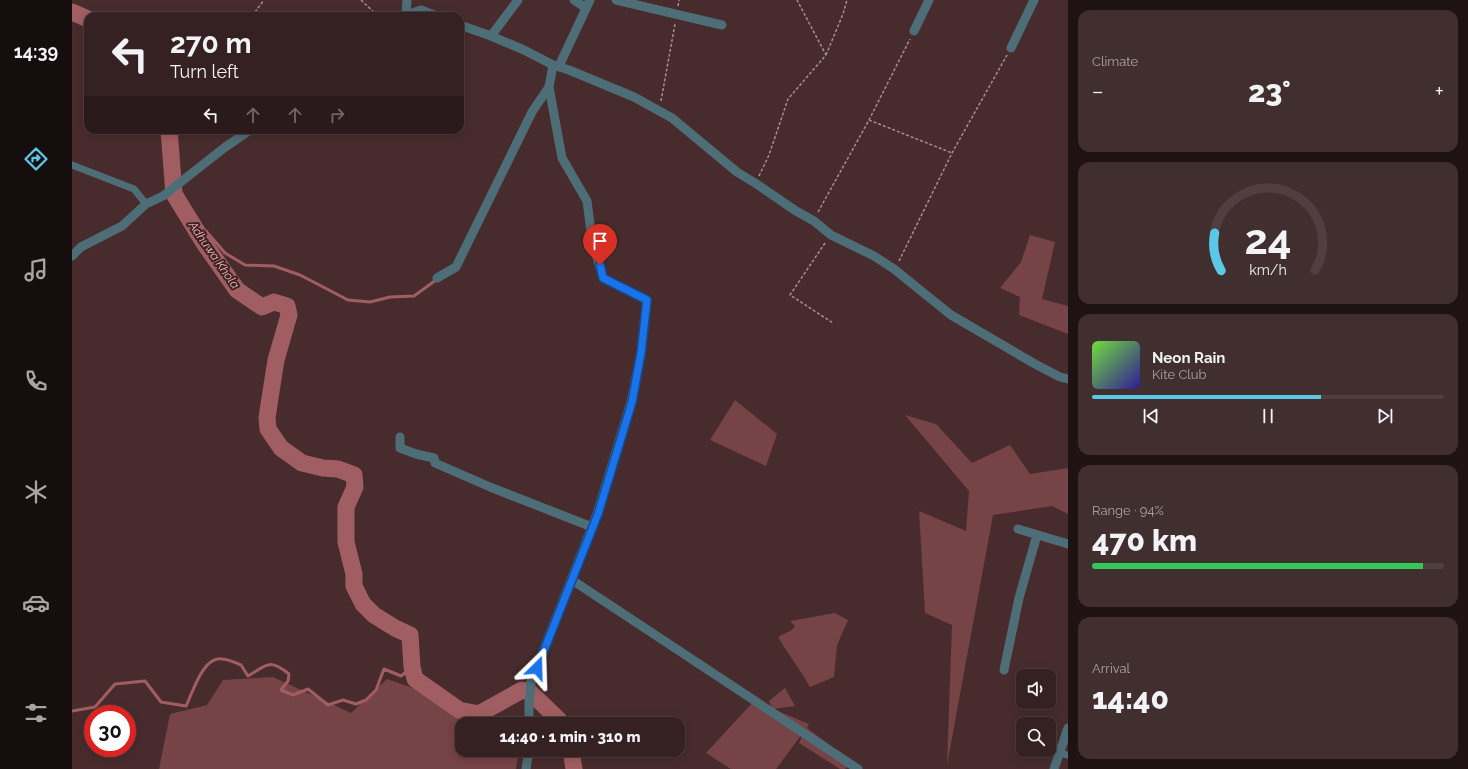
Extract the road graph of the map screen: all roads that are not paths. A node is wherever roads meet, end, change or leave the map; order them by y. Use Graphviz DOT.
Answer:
graph roads {
  1 [pos="407,0"];
  2 [pos="518,0"];
  3 [pos="574,0"];
  4 [pos="616,0"];
  5 [pos="929,0"];
  6 [pos="1034,0"];
  7 [pos="588,4"];
  8 [pos="406,12"];
  9 [pos="416,12"];
  10 [pos="426,12"];
  11 [pos="722,25"];
  12 [pos="464,26"];
  13 [pos="914,31"];
  14 [pos="491,36"];
  15 [pos="1011,48"];
  16 [pos="556,66"];
  17 [pos="549,87"];
  18 [pos="244,134"];
  19 [pos="72,165"];
  20 [pos="146,204"];
  21 [pos="72,256"];
  22 [pos="437,278"];
  23 [pos="1068,379"];
  24 [pos="400,436"];
  25 [pos="592,527"];
  26 [pos="1018,529"];
  27 [pos="1037,535"];
  28 [pos="1068,544"];
  29 [pos="572,580"];
  30 [pos="1004,670"];
  31 [pos="530,717"];
  32 [pos="1068,728"];
  33 [pos="1064,754"];
  34 [pos="528,757"];
  35 [pos="526,769"];
  36 [pos="858,769"];
  37 [pos="1054,769"];
  1 -- 8 [label="street"];
  2 -- 14 [label="street"];
  3 -- 7 [label="street"];
  4 -- 11 [label="street"];
  5 -- 13 [label="street"];
  6 -- 15 [label="street"];
  7 -- 16 [label="street"];
  9 -- 10 [label="street"];
  12 -- 14 [label="street"];
  14 -- 16 [label="street"];
  16 -- 17 [label="street"];
  16 -- 23 [label="street"];
  17 -- 22 [label="street"];
  17 -- 25 [label="street"];
  18 -- 20 [label="street"];
  19 -- 20 [label="street"];
  20 -- 21 [label="street"];
  24 -- 25 [label="street"];
  25 -- 29 [label="street"];
  26 -- 27 [label="street"];
  27 -- 28 [label="street"];
  27 -- 30 [label="street"];
  29 -- 31 [label="street"];
  29 -- 36 [label="street"];
  32 -- 33 [label="street"];
  33 -- 37 [label="street"];
  34 -- 35 [label="street"];
}
